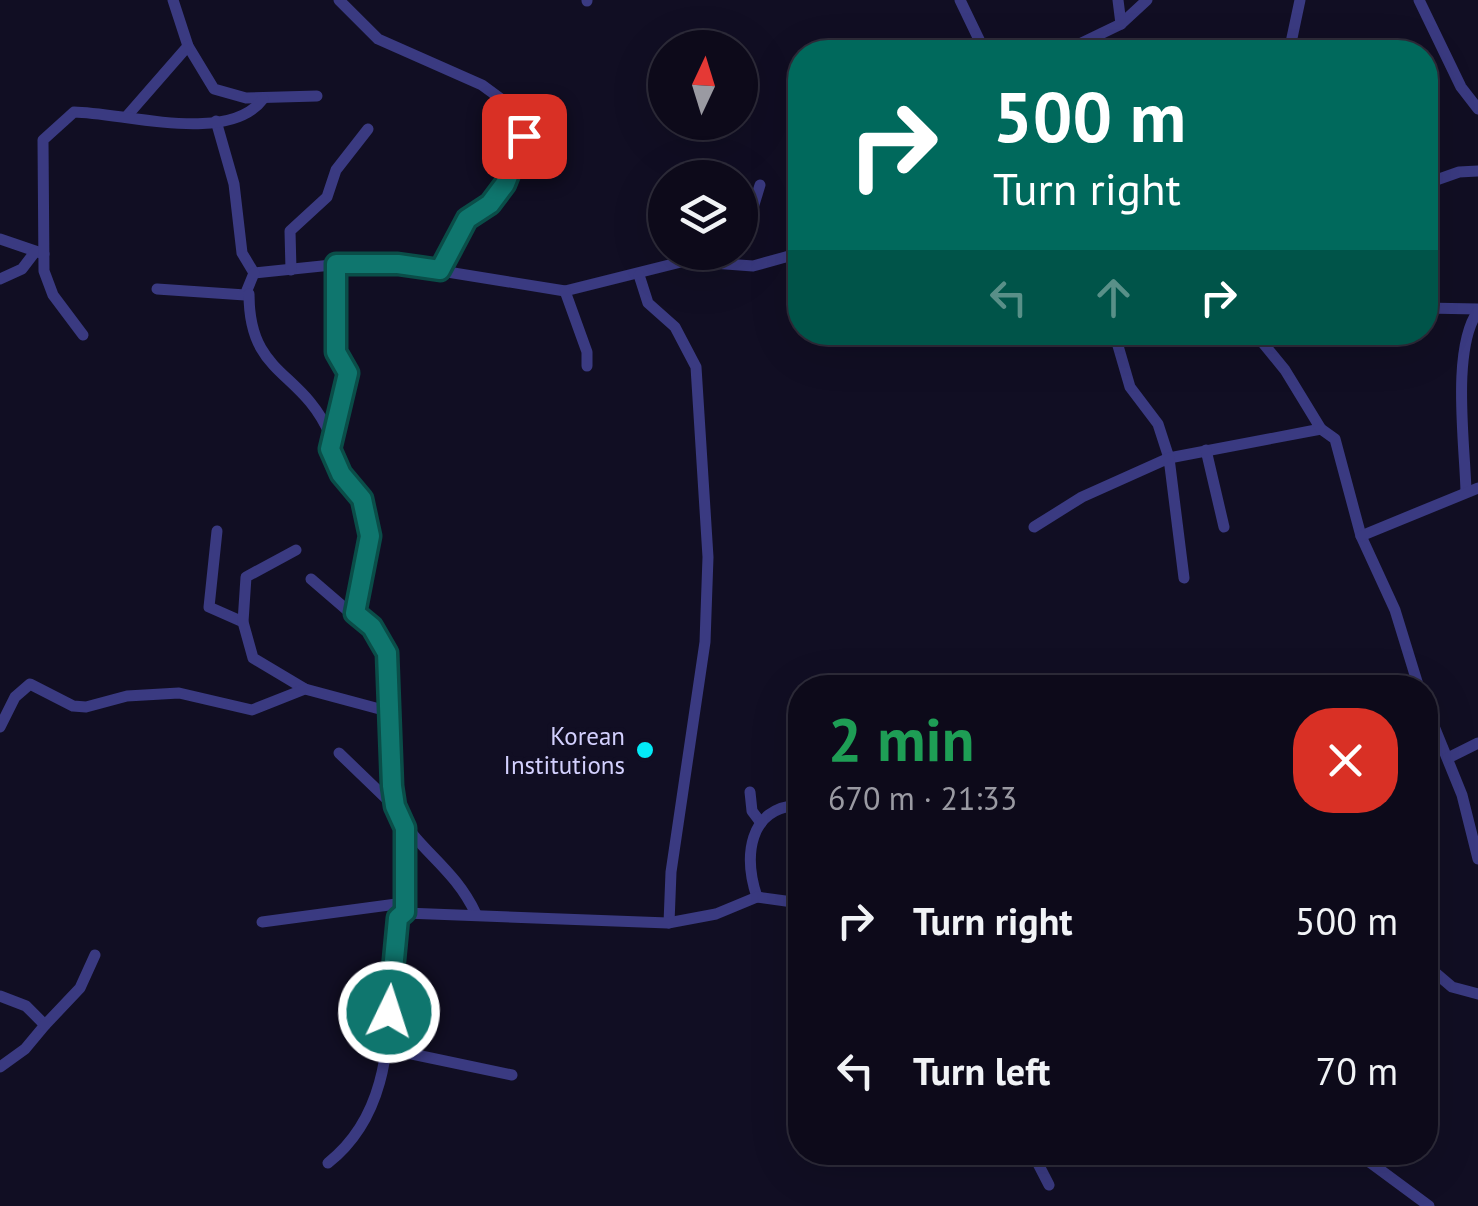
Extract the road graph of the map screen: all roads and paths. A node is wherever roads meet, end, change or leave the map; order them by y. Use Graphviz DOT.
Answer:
graph roads {
  1 [pos="173,0"];
  2 [pos="340,0"];
  3 [pos="960,0"];
  4 [pos="1118,0"];
  5 [pos="1147,0"];
  6 [pos="1300,0"];
  7 [pos="1418,0"];
  8 [pos="1121,24"];
  9 [pos="979,40"];
  10 [pos="1088,40"];
  11 [pos="1292,40"];
  12 [pos="1438,40"];
  13 [pos="1438,40"];
  14 [pos="188,46"];
  15 [pos="317,96"];
  16 [pos="263,99"];
  17 [pos="1478,109"];
  18 [pos="126,117"];
  19 [pos="216,121"];
  20 [pos="368,129"];
  21 [pos="1478,171"];
  22 [pos="1438,179"];
  23 [pos="760,185"];
  24 [pos="758,192"];
  25 [pos="0,239"];
  26 [pos="39,253"];
  27 [pos="788,256"];
  28 [pos="336,264"];
  29 [pos="758,265"];
  30 [pos="291,270"];
  31 [pos="440,270"];
  32 [pos="658,270"];
  33 [pos="254,273"];
  34 [pos="639,275"];
  35 [pos="0,279"];
  36 [pos="156,289"];
  37 [pos="565,291"];
  38 [pos="249,294"];
  39 [pos="1438,308"];
  40 [pos="1478,310"];
  41 [pos="83,335"];
  42 [pos="1118,345"];
  43 [pos="1265,345"];
  44 [pos="1478,348"];
  45 [pos="1464,353"];
  46 [pos="587,366"];
  47 [pos="1321,429"];
  48 [pos="330,434"];
  49 [pos="1206,450"];
  50 [pos="1169,458"];
  51 [pos="1472,490"];
  52 [pos="1224,527"];
  53 [pos="1034,528"];
  54 [pos="217,532"];
  55 [pos="1361,536"];
  56 [pos="296,550"];
  57 [pos="311,578"];
  58 [pos="1184,578"];
  59 [pos="355,613"];
  60 [pos="243,622"];
  61 [pos="1415,675"];
  62 [pos="305,689"];
  63 [pos="387,711"];
  64 [pos="0,727"];
  65 [pos="1438,735"];
  66 [pos="1478,743"];
  67 [pos="339,753"];
  68 [pos="1448,758"];
  69 [pos="750,792"];
  70 [pos="395,806"];
  71 [pos="788,809"];
  72 [pos="761,823"];
  73 [pos="405,828"];
  74 [pos="1478,859"];
  75 [pos="758,897"];
  76 [pos="788,901"];
  77 [pos="404,908"];
  78 [pos="476,914"];
  79 [pos="262,922"];
  80 [pos="669,923"];
  81 [pos="96,956"];
  82 [pos="1438,975"];
  83 [pos="1478,994"];
  84 [pos="0,996"];
  85 [pos="44,1025"];
  86 [pos="388,1049"];
  87 [pos="0,1067"];
  88 [pos="512,1076"];
  89 [pos="328,1163"];
  90 [pos="1039,1165"];
  91 [pos="1374,1165"];
  92 [pos="1050,1184"];
  93 [pos="1429,1206"];
  1 -- 14 [label="street"];
  2 -- 31 [label="street"];
  3 -- 9 [label="street"];
  4 -- 8 [label="street"];
  5 -- 8 [label="street"];
  6 -- 11 [label="street"];
  7 -- 12 [label="street"];
  8 -- 10 [label="street"];
  13 -- 17 [label="street"];
  14 -- 16 [label="street"];
  14 -- 18 [label="street"];
  15 -- 16 [label="street"];
  16 -- 19 [label="street"];
  18 -- 19 [label="street"];
  18 -- 26 [label="street"];
  19 -- 33 [label="street"];
  20 -- 30 [label="street"];
  21 -- 22 [label="street"];
  23 -- 24 [label="street"];
  25 -- 26 [label="street"];
  26 -- 35 [label="street"];
  26 -- 41 [label="street"];
  27 -- 29 [label="street"];
  28 -- 30 [label="street"];
  28 -- 31 [label="street"];
  28 -- 48 [label="street"];
  30 -- 33 [label="street"];
  31 -- 37 [label="street"];
  32 -- 34 [label="street"];
  33 -- 38 [label="street"];
  34 -- 37 [label="street"];
  34 -- 80 [label="street"];
  36 -- 38 [label="street"];
  37 -- 46 [label="street"];
  38 -- 48 [label="street"];
  39 -- 40 [label="street"];
  40 -- 45 [label="street"];
  42 -- 50 [label="street"];
  43 -- 47 [label="street"];
  44 -- 45 [label="street"];
  45 -- 51 [label="street"];
  47 -- 49 [label="street"];
  47 -- 55 [label="street"];
  48 -- 59 [label="street"];
  49 -- 50 [label="street"];
  49 -- 52 [label="street"];
  50 -- 53 [label="street"];
  50 -- 58 [label="street"];
  51 -- 55 [label="street"];
  54 -- 60 [label="street"];
  55 -- 61 [label="street"];
  56 -- 60 [label="street"];
  57 -- 59 [label="street"];
  59 -- 63 [label="street"];
  60 -- 62 [label="street"];
  62 -- 63 [label="street"];
  62 -- 64 [label="street"];
  63 -- 70 [label="street"];
  65 -- 68 [label="street"];
  66 -- 68 [label="street"];
  67 -- 70 [label="street"];
  68 -- 74 [label="street"];
  69 -- 72 [label="street"];
  70 -- 73 [label="street"];
  71 -- 72 [label="street"];
  72 -- 75 [label="street"];
  73 -- 77 [label="street"];
  73 -- 78 [label="street"];
  75 -- 76 [label="street"];
  75 -- 80 [label="street"];
  77 -- 78 [label="street"];
  77 -- 79 [label="street"];
  77 -- 86 [label="street"];
  78 -- 80 [label="street"];
  81 -- 85 [label="street"];
  82 -- 83 [label="street"];
  84 -- 85 [label="street"];
  85 -- 87 [label="street"];
  86 -- 88 [label="street"];
  86 -- 89 [label="street"];
  90 -- 92 [label="street"];
  91 -- 93 [label="street"];
}
